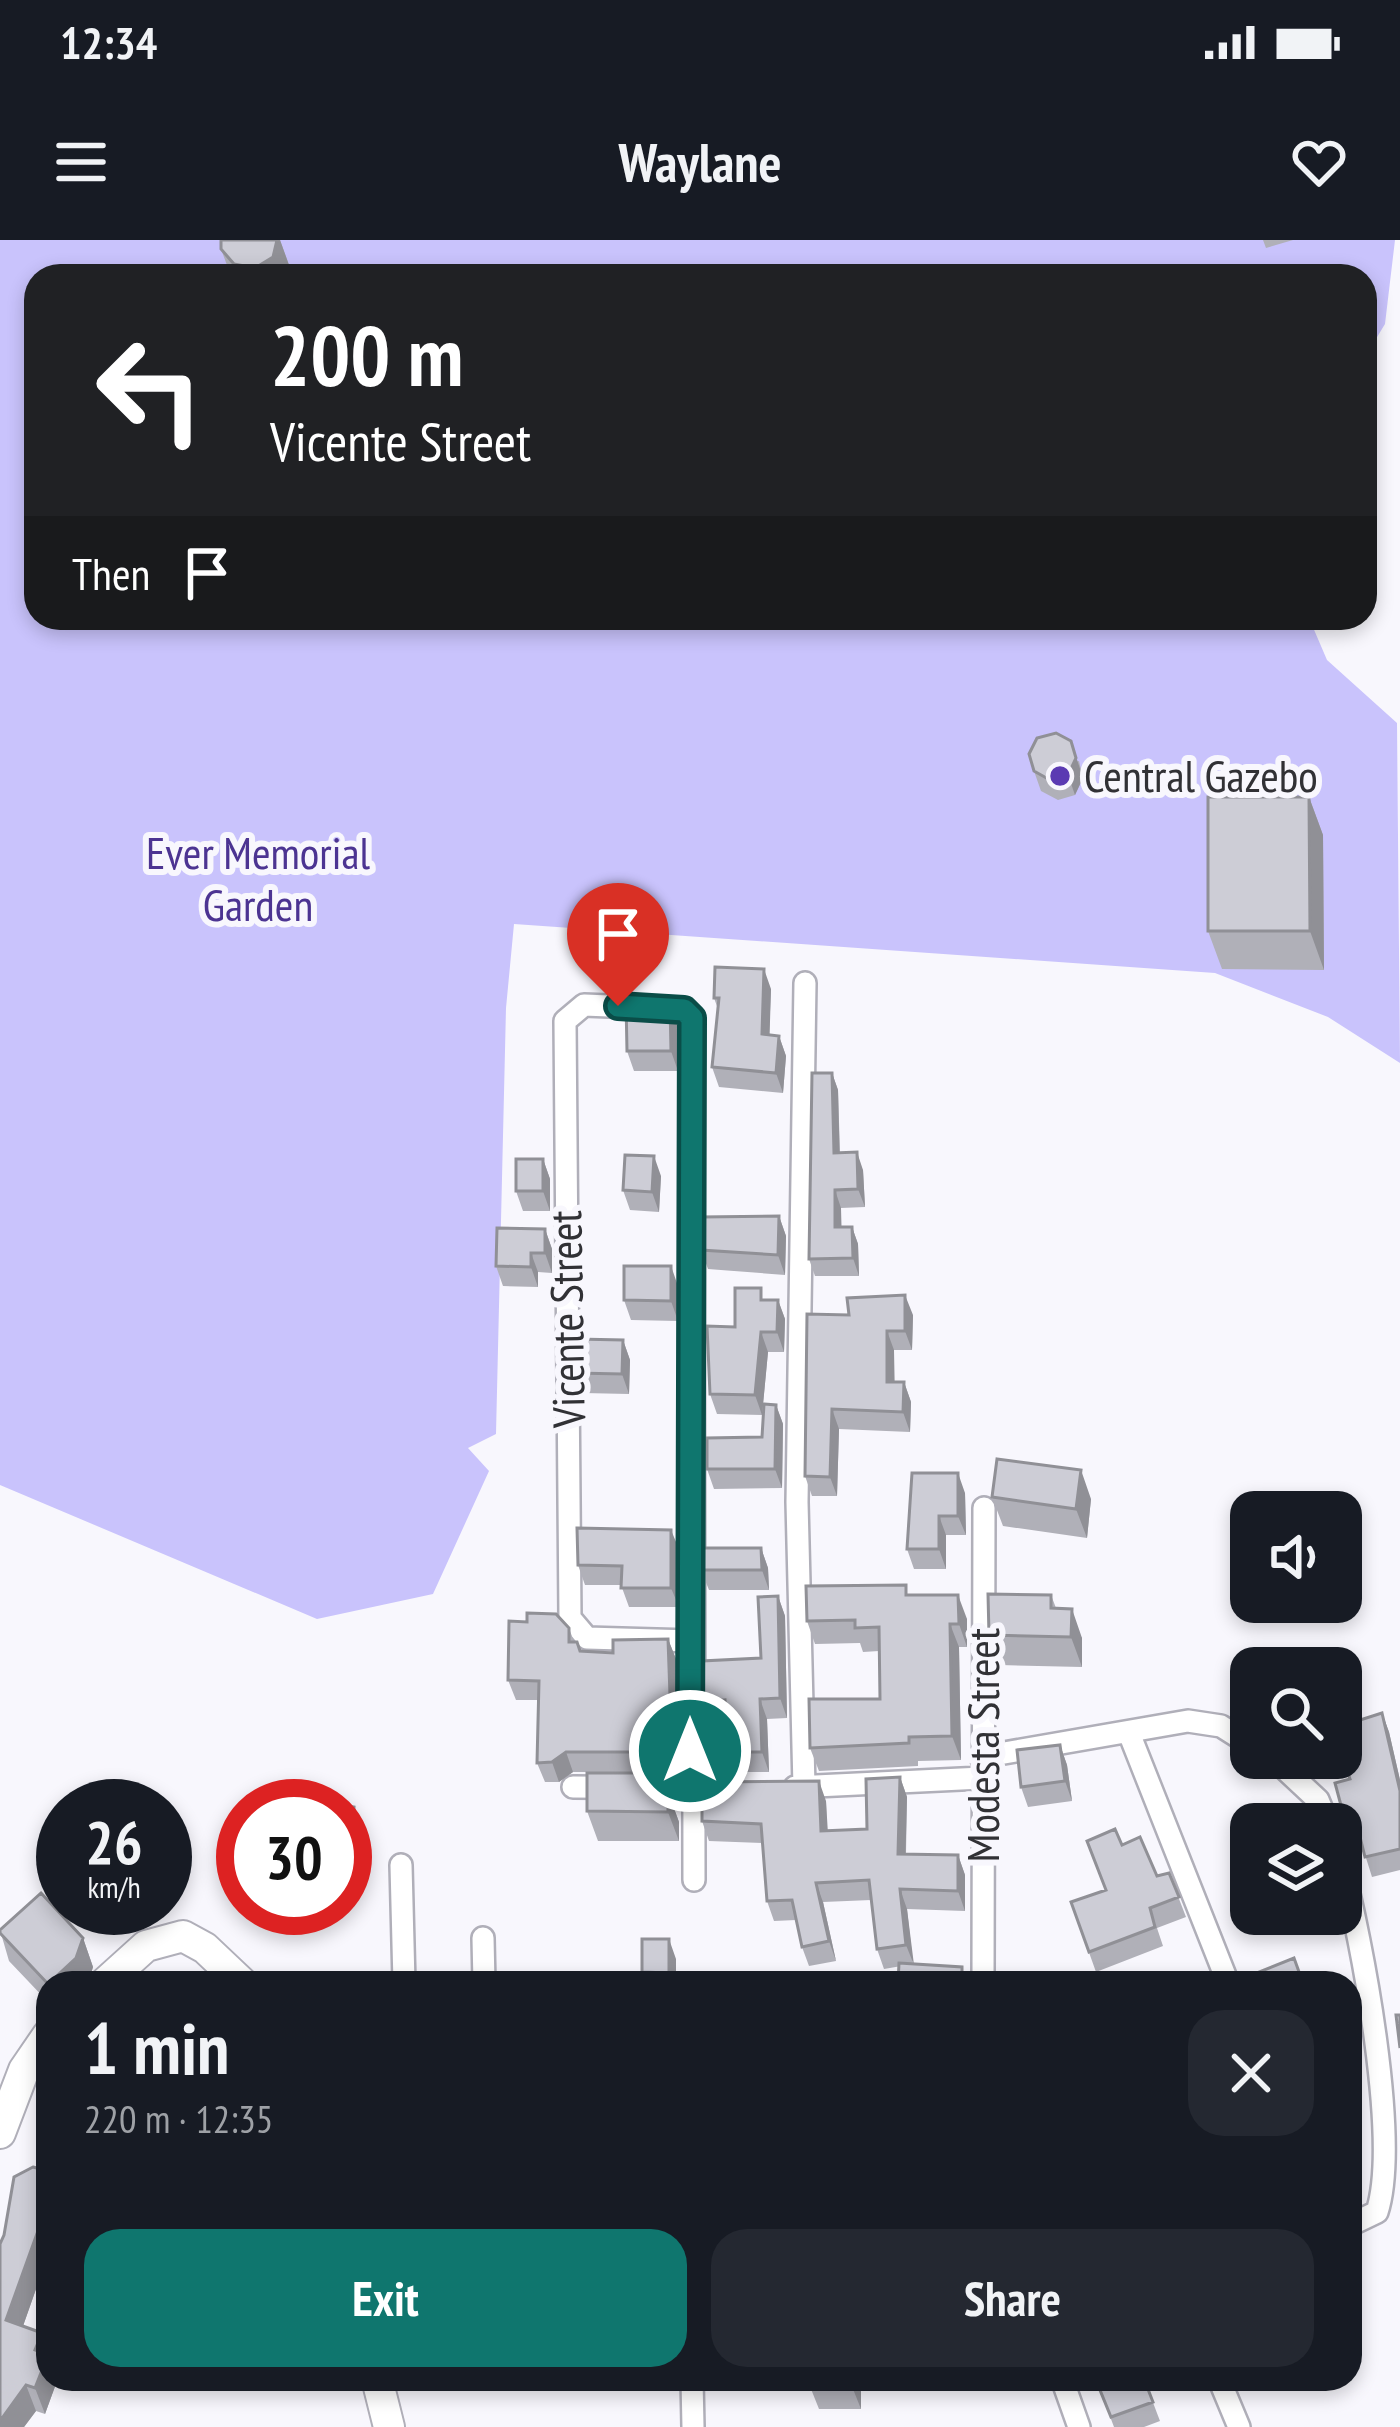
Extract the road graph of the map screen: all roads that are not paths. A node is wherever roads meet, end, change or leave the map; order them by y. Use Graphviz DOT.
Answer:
graph roads {
  1 [pos="805,983"];
  2 [pos="984,1508"];
  3 [pos="691,1641"];
  4 [pos="1230,1731"];
  5 [pos="1129,1733"];
  6 [pos="982,1768"];
  7 [pos="1296,1779"];
  8 [pos="573,1787"];
  9 [pos="690,1788"];
  10 [pos="736,1788"];
  11 [pos="1319,1803"];
  12 [pos="401,1865"];
  13 [pos="694,1880"];
  14 [pos="1356,1935"];
  15 [pos="484,1938"];
  16 [pos="118,1971"];
  17 [pos="229,1971"];
  18 [pos="404,1971"];
  19 [pos="484,1971"];
  20 [pos="983,1971"];
  21 [pos="1223,1971"];
  22 [pos="36,2052"];
  23 [pos="0,2133"];
  24 [pos="1362,2219"];
  25 [pos="380,2391"];
  26 [pos="692,2391"];
  27 [pos="1066,2391"];
  28 [pos="1225,2391"];
  29 [pos="389,2427"];
  30 [pos="693,2427"];
  31 [pos="1079,2427"];
  32 [pos="1239,2427"];
  1 -- 6 [label="street"];
  2 -- 6 [label="street, Modesta Street"];
  3 -- 3 [label="street, Vicente Street"];
  3 -- 9 [label="street"];
  4 -- 5 [label="street"];
  5 -- 6 [label="street"];
  5 -- 21 [label="street"];
  6 -- 20 [label="street, Modesta Street"];
  7 -- 11 [label="street"];
  8 -- 9 [label="street"];
  9 -- 10 [label="street"];
  9 -- 13 [label="street"];
  12 -- 18 [label="street"];
  14 -- 24 [label="street"];
  15 -- 19 [label="street"];
  16 -- 17 [label="main road"];
  22 -- 23 [label="main road"];
  25 -- 29 [label="main road"];
  26 -- 30 [label="street"];
  27 -- 31 [label="street"];
  28 -- 32 [label="street"];
}
